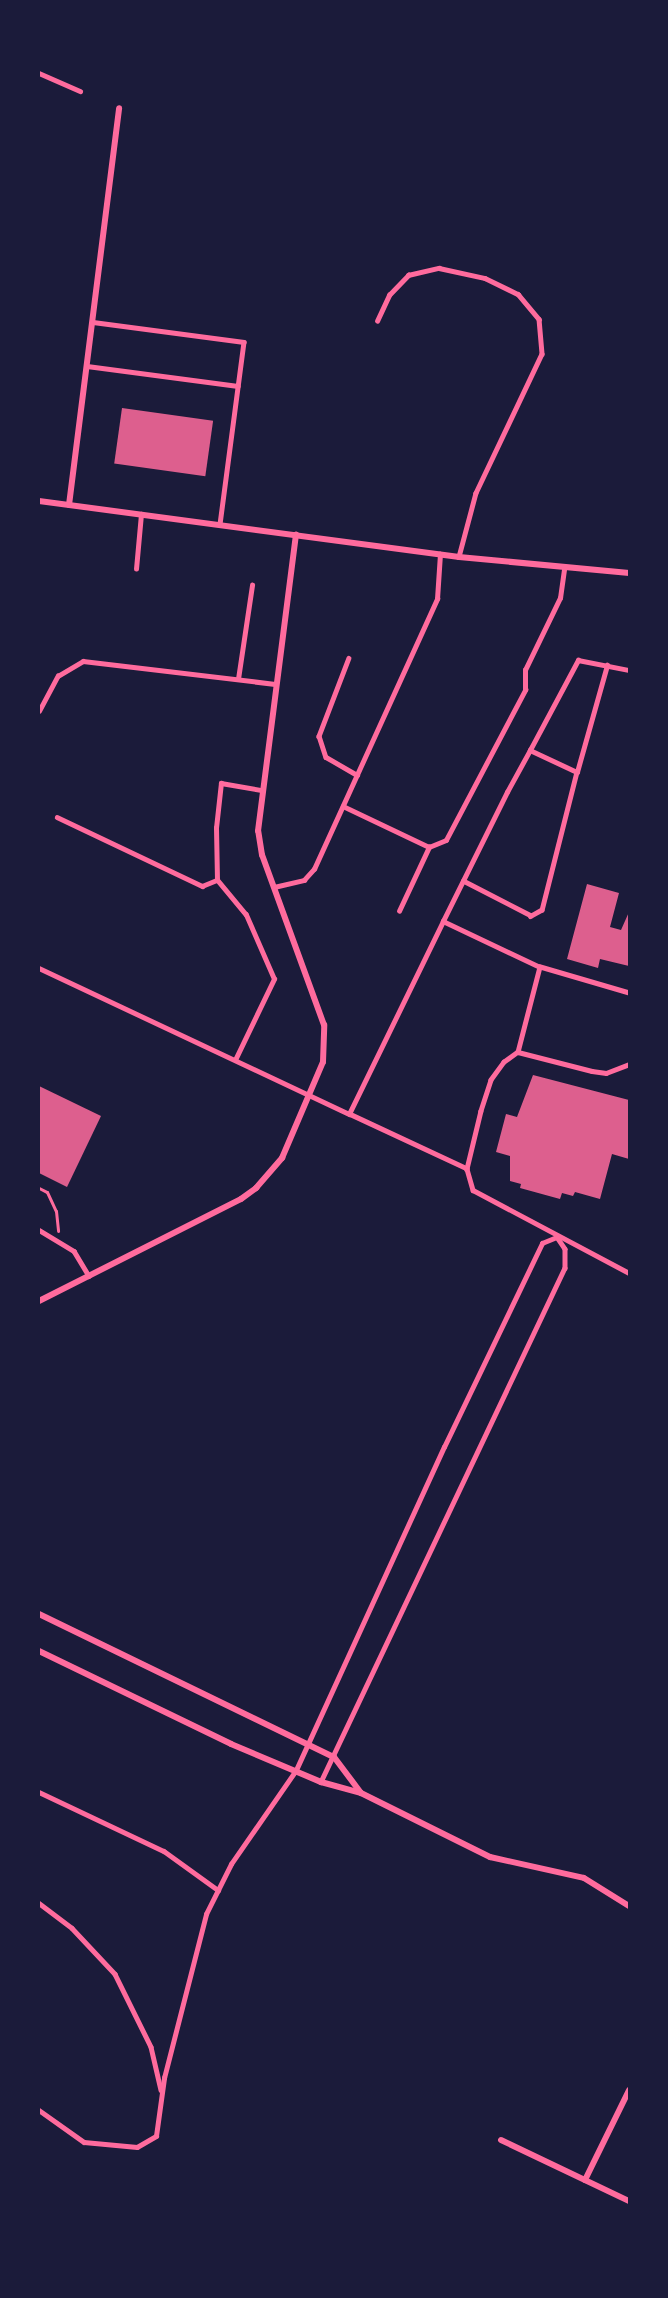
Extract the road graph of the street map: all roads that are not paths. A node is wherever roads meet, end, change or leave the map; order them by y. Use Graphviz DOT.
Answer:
graph roads {
  1 [pos="39,73"];
  2 [pos="80,91"];
  3 [pos="119,108"];
  4 [pos="377,321"];
  5 [pos="93,322"];
  6 [pos="87,366"];
  7 [pos="238,386"];
  8 [pos="39,501"];
  9 [pos="69,505"];
  10 [pos="141,514"];
  11 [pos="220,524"];
  12 [pos="296,534"];
  13 [pos="440,554"];
  14 [pos="459,557"];
  15 [pos="136,569"];
  16 [pos="564,569"];
  17 [pos="629,573"];
  18 [pos="252,585"];
  19 [pos="350,658"];
  20 [pos="608,665"];
  21 [pos="629,670"];
  22 [pos="238,679"];
  23 [pos="275,684"];
  24 [pos="39,711"];
  25 [pos="530,750"];
  26 [pos="577,772"];
  27 [pos="357,775"];
  28 [pos="261,790"];
  29 [pos="343,806"];
  30 [pos="57,817"];
  31 [pos="429,847"];
  32 [pos="217,880"];
  33 [pos="463,881"];
  34 [pos="274,887"];
  35 [pos="399,911"];
  36 [pos="443,921"];
  37 [pos="540,967"];
  38 [pos="39,968"];
  39 [pos="629,993"];
  40 [pos="518,1052"];
  41 [pos="236,1060"];
  42 [pos="629,1065"];
  43 [pos="309,1094"];
  44 [pos="349,1114"];
  45 [pos="467,1169"];
  46 [pos="39,1230"];
  47 [pos="557,1237"];
  48 [pos="629,1273"];
  49 [pos="89,1276"];
  50 [pos="39,1301"];
  51 [pos="39,1614"];
  52 [pos="39,1651"];
  53 [pos="308,1745"];
  54 [pos="334,1757"];
  55 [pos="296,1770"];
  56 [pos="321,1782"];
  57 [pos="39,1792"];
  58 [pos="361,1793"];
  59 [pos="218,1890"];
  60 [pos="39,1903"];
  61 [pos="629,1906"];
  62 [pos="629,2090"];
  63 [pos="162,2092"];
  64 [pos="39,2110"];
  65 [pos="501,2140"];
  66 [pos="585,2180"];
  67 [pos="629,2200"];
  1 -- 2 [label="lane"];
  3 -- 5 [label="street"];
  4 -- 14 [label="lane"];
  5 -- 6 [label="street"];
  5 -- 7 [label="lane"];
  6 -- 7 [label="lane"];
  6 -- 9 [label="street"];
  7 -- 11 [label="lane"];
  8 -- 9 [label="street"];
  9 -- 10 [label="street"];
  10 -- 11 [label="street"];
  10 -- 15 [label="lane"];
  11 -- 12 [label="street"];
  12 -- 13 [label="street"];
  12 -- 23 [label="street"];
  13 -- 14 [label="street"];
  13 -- 27 [label="lane"];
  14 -- 16 [label="street"];
  16 -- 17 [label="street"];
  16 -- 31 [label="lane"];
  18 -- 22 [label="lane"];
  19 -- 27 [label="lane"];
  20 -- 21 [label="lane"];
  20 -- 25 [label="lane"];
  20 -- 26 [label="lane"];
  22 -- 23 [label="lane"];
  22 -- 24 [label="lane"];
  23 -- 28 [label="street"];
  25 -- 26 [label="lane"];
  25 -- 33 [label="lane"];
  26 -- 33 [label="lane"];
  27 -- 29 [label="lane"];
  28 -- 32 [label="lane"];
  28 -- 34 [label="street"];
  29 -- 31 [label="lane"];
  29 -- 34 [label="lane"];
  30 -- 32 [label="lane"];
  31 -- 35 [label="lane"];
  32 -- 41 [label="lane"];
  33 -- 36 [label="lane"];
  34 -- 43 [label="street"];
  36 -- 37 [label="lane"];
  36 -- 44 [label="lane"];
  37 -- 39 [label="lane"];
  37 -- 40 [label="lane"];
  38 -- 41 [label="lane"];
  40 -- 42 [label="lane"];
  40 -- 45 [label="lane"];
  41 -- 43 [label="lane"];
  43 -- 44 [label="lane"];
  43 -- 49 [label="street"];
  44 -- 45 [label="lane"];
  45 -- 47 [label="lane"];
  46 -- 49 [label="lane"];
  47 -- 48 [label="lane"];
  47 -- 53 [label="lane"];
  47 -- 54 [label="lane"];
  49 -- 50 [label="street"];
  51 -- 53 [label="street"];
  52 -- 55 [label="street"];
  53 -- 54 [label="street"];
  53 -- 55 [label="lane"];
  54 -- 56 [label="lane"];
  54 -- 58 [label="street"];
  55 -- 56 [label="street"];
  55 -- 59 [label="lane"];
  56 -- 58 [label="street"];
  57 -- 59 [label="lane"];
  58 -- 61 [label="street"];
  59 -- 63 [label="lane"];
  60 -- 63 [label="lane"];
  62 -- 66 [label="street"];
  63 -- 64 [label="lane"];
  65 -- 66 [label="street"];
  66 -- 67 [label="street"];
}
